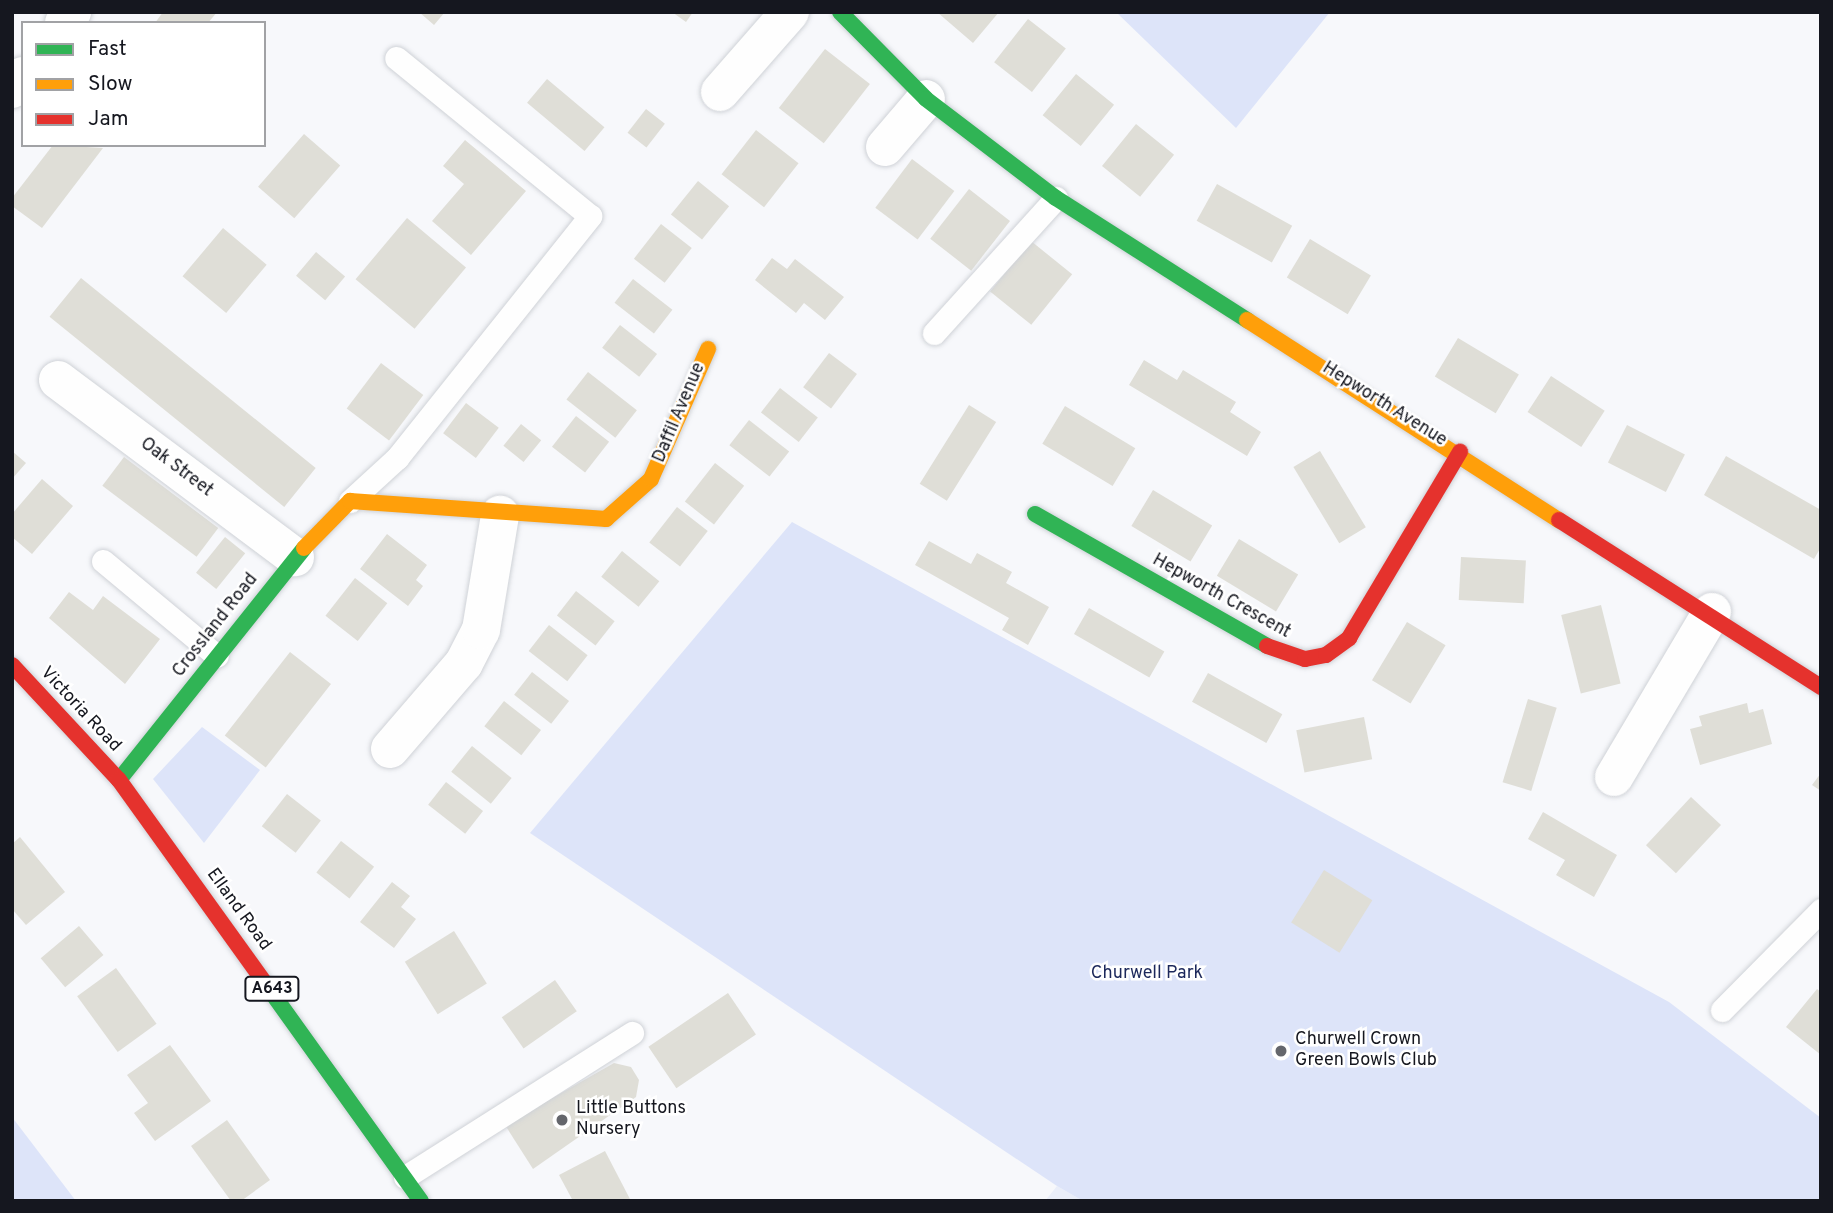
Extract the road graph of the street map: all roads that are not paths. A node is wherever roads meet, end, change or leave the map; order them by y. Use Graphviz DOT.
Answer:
graph roads {
  1 [pos="790,12"];
  2 [pos="840,12"];
  3 [pos="396,58"];
  4 [pos="720,92"];
  5 [pos="926,99"];
  6 [pos="885,147"];
  7 [pos="1056,198"];
  8 [pos="934,333"];
  9 [pos="708,349"];
  10 [pos="58,380"];
  11 [pos="1460,452"];
  12 [pos="350,501"];
  13 [pos="1035,514"];
  14 [pos="500,515"];
  15 [pos="295,557"];
  16 [pos="103,561"];
  17 [pos="1712,612"];
  18 [pos="217,656"];
  19 [pos="12,665"];
  20 [pos="1821,687"];
  21 [pos="390,749"];
  22 [pos="1614,776"];
  23 [pos="119,780"];
  24 [pos="1821,910"];
  25 [pos="1722,1010"];
  26 [pos="632,1033"];
  27 [pos="405,1177"];
  28 [pos="421,1201"];
  1 -- 4 [label="street"];
  2 -- 5 [label="street, Hepworth Avenue"];
  3 -- 12 [label="lane"];
  5 -- 6 [label="street"];
  5 -- 7 [label="street, Hepworth Avenue"];
  7 -- 8 [label="lane"];
  7 -- 11 [label="street, Hepworth Avenue"];
  9 -- 14 [label="street, Daffil Avenue"];
  10 -- 15 [label="street, Oak Street"];
  11 -- 13 [label="street, Hepworth Crescent"];
  11 -- 17 [label="street, Hepworth Avenue"];
  12 -- 14 [label="street, Daffil Avenue"];
  12 -- 15 [label="street, Crossland Road"];
  14 -- 21 [label="street"];
  15 -- 18 [label="street, Crossland Road"];
  16 -- 18 [label="lane"];
  17 -- 20 [label="street, Hepworth Avenue"];
  17 -- 22 [label="street"];
  18 -- 23 [label="street, Crossland Road"];
  19 -- 23 [label="street, Victoria Road / A643"];
  23 -- 27 [label="street, Elland Road / A643"];
  24 -- 25 [label="lane"];
  26 -- 27 [label="lane"];
  27 -- 28 [label="street, Elland Road / A643"];
}
